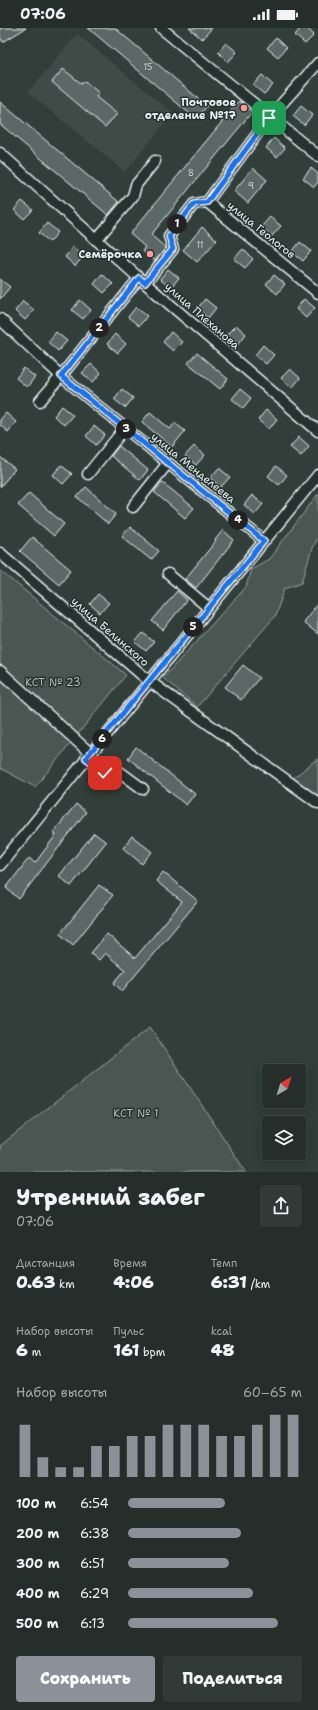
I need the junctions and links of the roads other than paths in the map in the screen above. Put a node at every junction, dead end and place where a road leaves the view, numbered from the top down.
1 (161, 28) edge
2 (318, 63) edge
3 (269, 118) junction
4 (0, 153) edge
5 (318, 156) edge
6 (156, 162) dead end
7 (207, 202) junction
8 (96, 240) junction
9 (142, 281) junction
10 (318, 292) edge
11 (1, 321) edge
12 (61, 376) junction
13 (40, 401) dead end
14 (125, 428) junction
15 (318, 431) edge
16 (168, 463) junction
17 (88, 474) dead end
18 (318, 475) edge
19 (133, 507) dead end
20 (264, 541) junction
21 (0, 553) edge
22 (168, 574) dead end
23 (209, 608) junction
24 (0, 671) edge
25 (149, 681) junction
26 (88, 756) junction
27 (142, 789) dead end
28 (318, 803) edge
29 (0, 865) edge

1 - 3 street
2 - 3 street
3 - 5 street
3 - 7 street
4 - 8 street, улица Плеханова
6 - 8 street
7 - 9 street
7 - 10 street, улица Геологов
8 - 9 street, улица Плеханова
9 - 12 street
9 - 15 street, улица Плеханова
11 - 12 street, улица Менделеева
12 - 13 street
12 - 14 street, улица Менделеева
14 - 16 street, улица Менделеева
14 - 17 street
16 - 19 street
16 - 20 street, улица Менделеева
18 - 20 street, улица Белинского
20 - 23 street, улица Белинского
21 - 25 street, улица Белинского
22 - 23 street
23 - 25 street, улица Белинского
24 - 26 street
25 - 26 street
25 - 28 street
26 - 27 street
26 - 29 street

